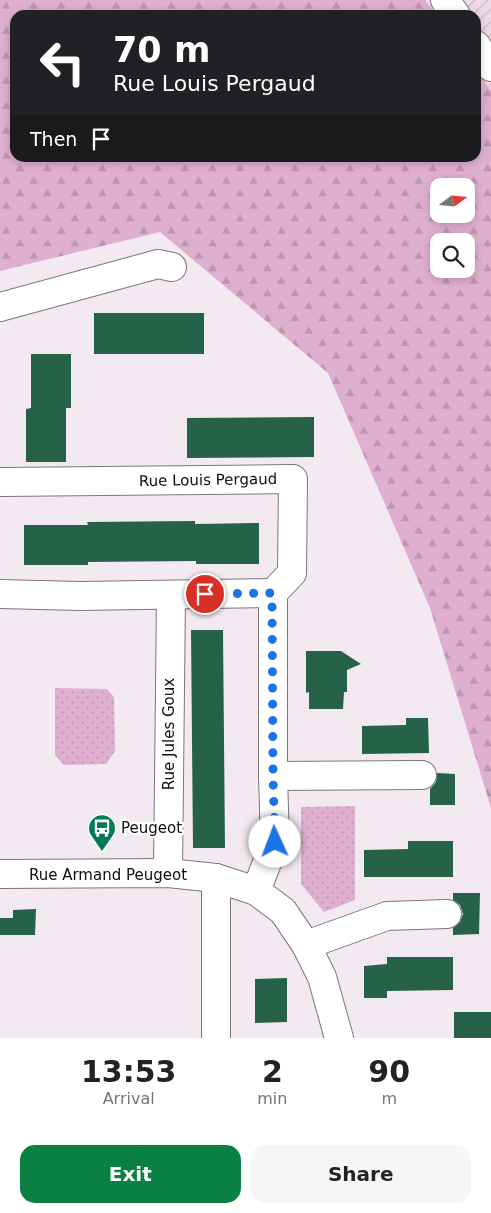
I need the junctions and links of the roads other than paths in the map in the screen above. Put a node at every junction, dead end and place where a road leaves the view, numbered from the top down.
1 (481, 52) edge
2 (491, 67) edge
3 (172, 267) dead end
4 (0, 307) edge
5 (0, 482) edge
6 (272, 593) junction
7 (0, 594) edge
8 (171, 595) junction
9 (422, 775) dead end
10 (273, 776) junction
11 (168, 873) junction
12 (0, 874) edge
13 (216, 878) junction
14 (256, 891) junction
15 (447, 914) dead end
16 (306, 945) junction
17 (216, 1038) edge
18 (339, 1038) edge

1 - 2 street
3 - 4 street
5 - 6 street, Rue Louis Pergaud
6 - 8 street
6 - 10 street
7 - 8 street
8 - 11 street, Rue Jules Goux
9 - 10 street
10 - 14 street
11 - 12 street, Rue Armand Peugeot
11 - 13 street, Rue Armand Peugeot
13 - 14 street, Rue Armand Peugeot
13 - 17 street
14 - 16 street, Rue Armand Peugeot
15 - 16 street
16 - 18 street, Rue Armand Peugeot

